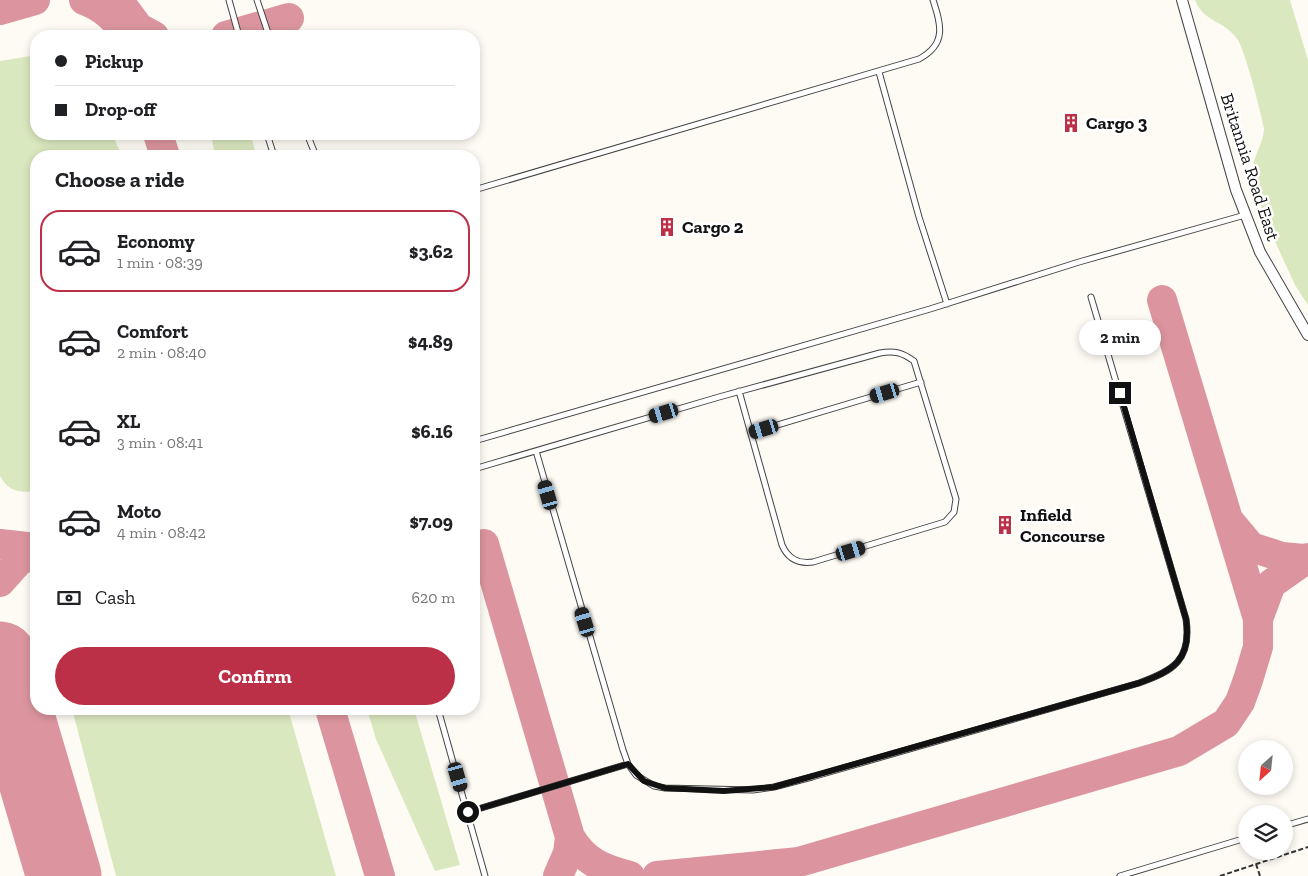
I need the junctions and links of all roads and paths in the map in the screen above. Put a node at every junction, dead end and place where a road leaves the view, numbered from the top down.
1 (229, 0) edge
2 (257, 0) edge
3 (934, 0) edge
4 (1182, 0) edge
5 (237, 30) edge
6 (267, 30) edge
7 (879, 72) junction
8 (480, 188) edge
9 (1246, 215) junction
10 (1091, 297) dead end
11 (947, 304) junction
12 (1308, 335) edge
13 (921, 382) junction
14 (739, 391) junction
15 (751, 433) junction
16 (480, 439) edge
17 (536, 451) junction
18 (480, 467) edge
19 (440, 715) edge
20 (628, 764) junction
21 (468, 812) junction
22 (1308, 819) edge
23 (1293, 823) edge
24 (1238, 840) edge
25 (1308, 847) edge
26 (1256, 864) junction
27 (485, 876) edge
28 (1120, 876) edge
29 (1220, 876) edge
30 (1260, 876) edge

1 - 5 lane
2 - 6 lane
3 - 7 lane
4 - 9 street, Britannia Road East
7 - 8 lane
7 - 11 lane
9 - 11 lane
9 - 12 street, Britannia Road East
10 - 20 lane
11 - 16 lane
13 - 14 lane
13 - 15 lane
13 - 15 lane
14 - 15 lane
14 - 17 lane
17 - 18 lane
17 - 20 lane
19 - 21 lane
20 - 21 lane
21 - 27 lane
22 - 23 lane
24 - 28 lane
25 - 26 path
26 - 29 path
26 - 30 path

